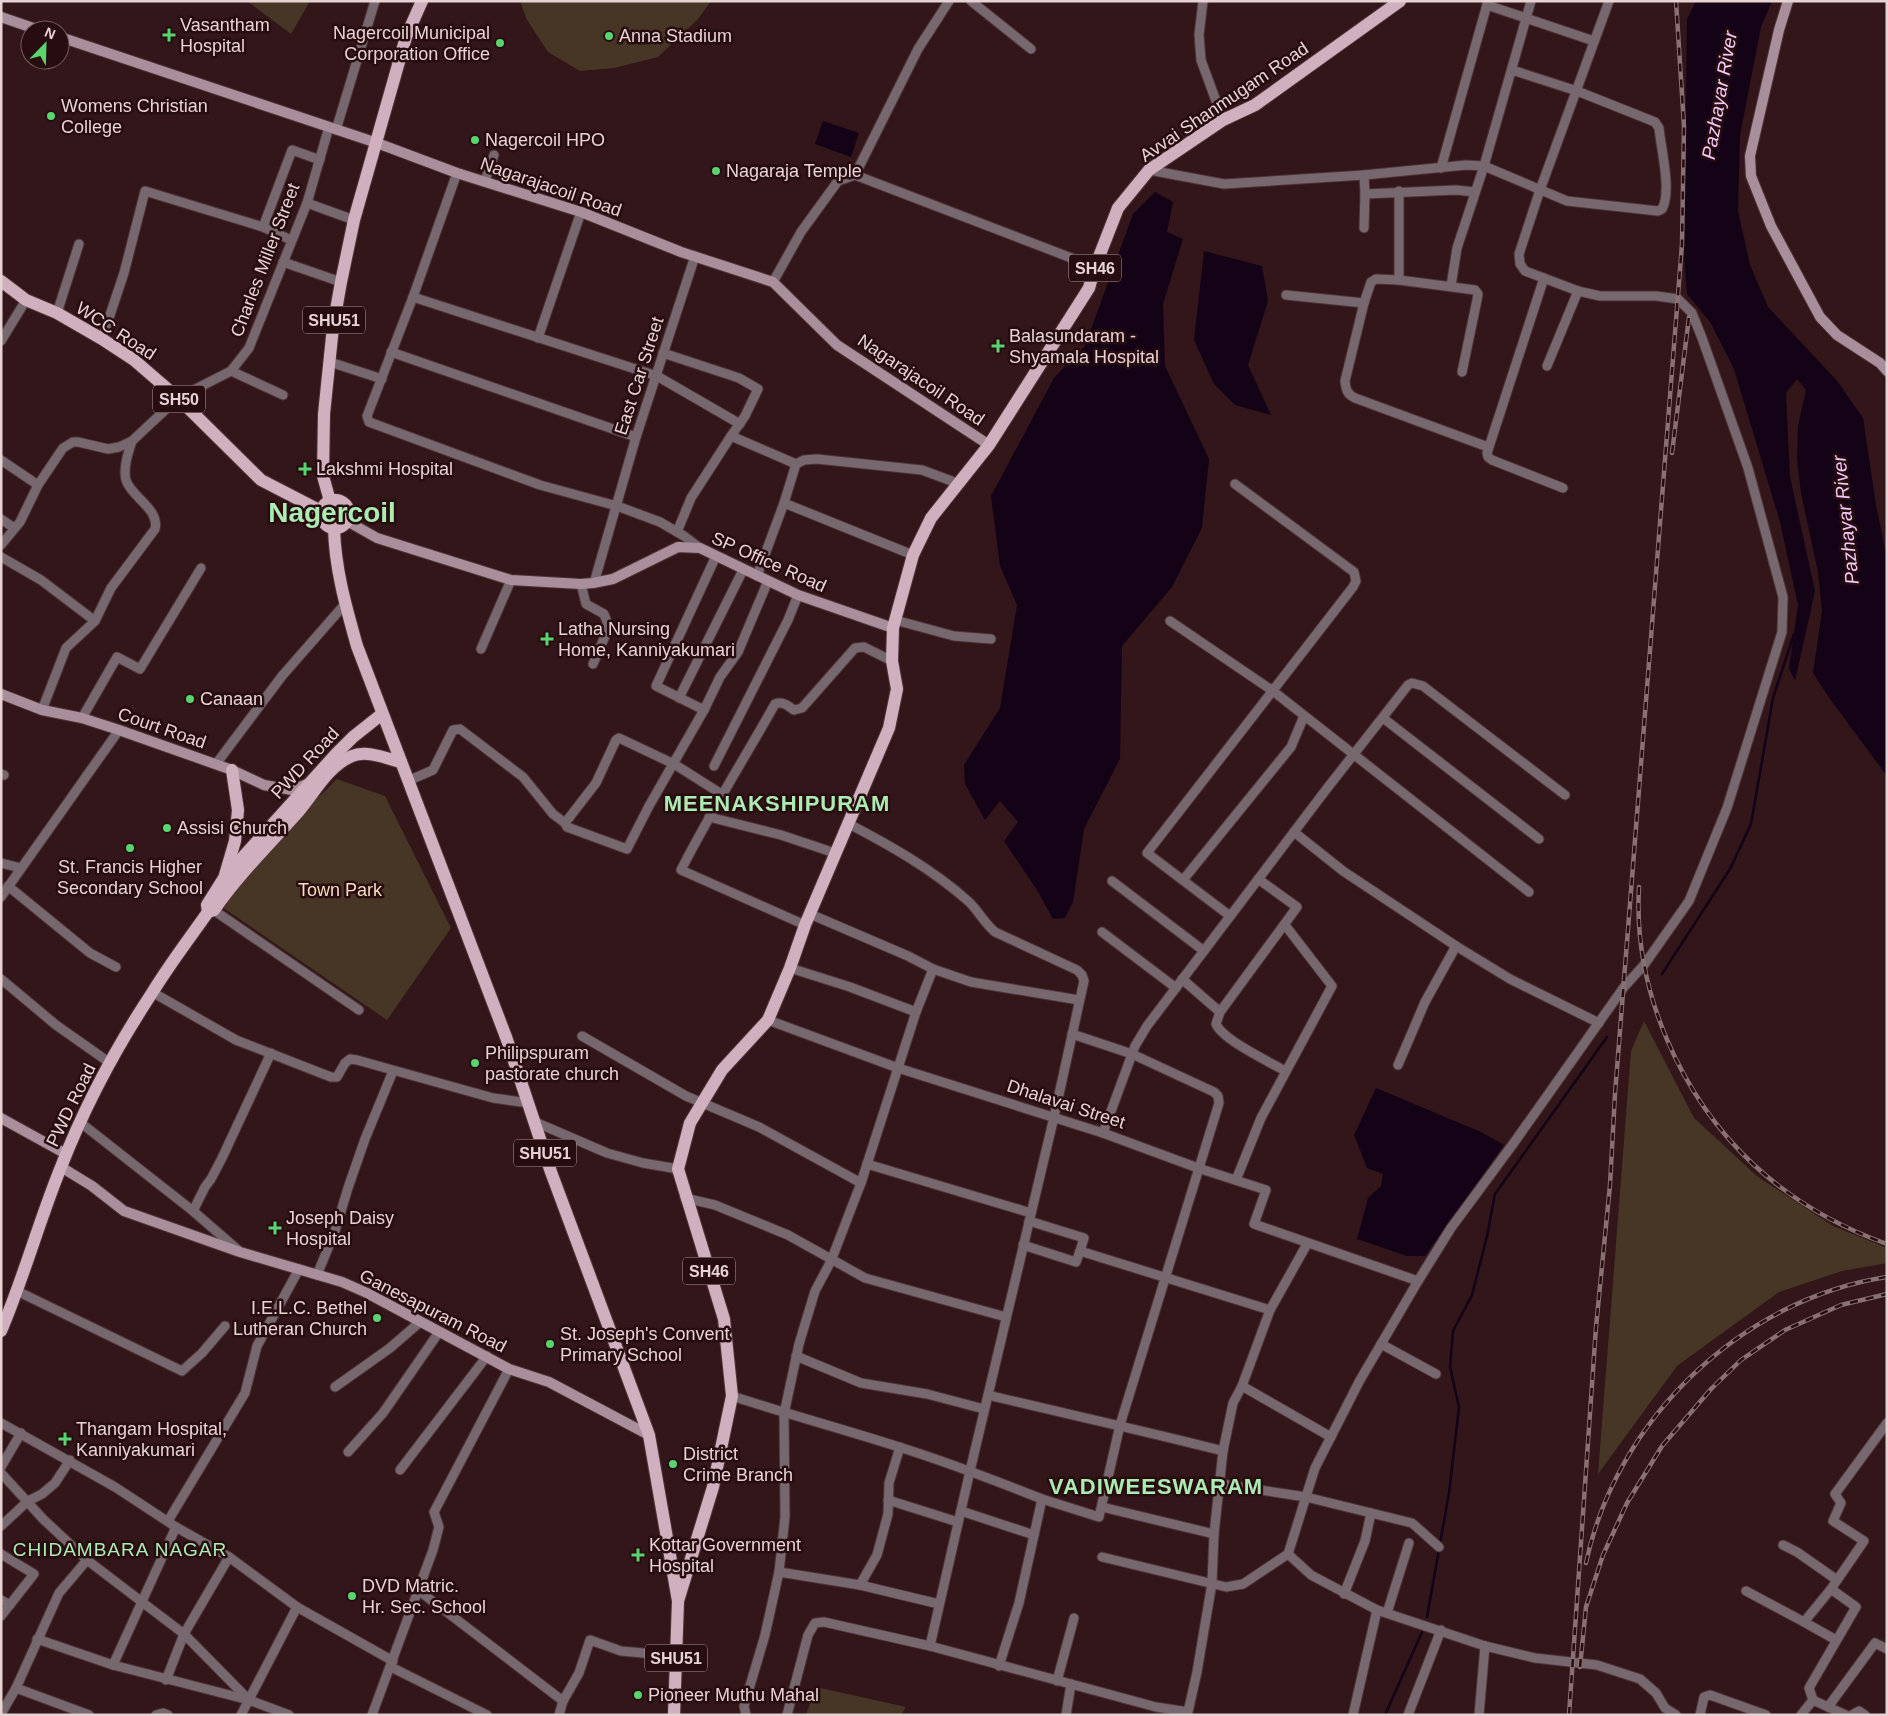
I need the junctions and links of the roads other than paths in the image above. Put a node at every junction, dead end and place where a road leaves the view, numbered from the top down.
1 (375, 1) edge
2 (422, 1) edge
3 (949, 1) edge
4 (971, 1) edge
5 (1203, 1) edge
6 (1400, 1) edge
7 (1531, 1) edge
8 (1609, 1) edge
9 (1788, 1) edge
10 (1487, 3) edge
11 (1, 17) edge
12 (1526, 18) junction
13 (20, 24) edge
14 (70, 40) edge
15 (1594, 41) junction
16 (1032, 49) dead end
17 (1512, 70) junction
18 (1577, 91) junction
19 (1222, 120) junction
20 (333, 128) junction
21 (377, 143) junction
22 (494, 155) dead end
23 (320, 160) junction
24 (1484, 166) junction
25 (1441, 168) junction
26 (1149, 170) junction
27 (457, 173) junction
28 (855, 175) junction
29 (1364, 175) junction
30 (485, 181) junction
31 (1540, 190) junction
32 (1399, 192) junction
33 (1475, 192) junction
34 (1365, 194) junction
35 (307, 203) junction
36 (581, 212) junction
37 (354, 220) junction
38 (263, 226) junction
39 (1364, 228) dead end
40 (291, 240) junction
41 (80, 244) dead end
42 (695, 256) junction
43 (283, 262) junction
44 (1095, 267) junction
45 (1544, 278) junction
46 (1399, 280) junction
47 (1, 281) edge
48 (341, 282) junction
49 (773, 282) junction
50 (1451, 286) junction
51 (1578, 291) junction
52 (1286, 296) dead end
53 (413, 297) junction
54 (26, 300) junction
55 (1364, 304) junction
56 (57, 313) junction
57 (102, 338) junction
58 (538, 338) junction
59 (1, 341) edge
60 (392, 352) junction
61 (663, 353) junction
62 (330, 362) junction
63 (1547, 366) dead end
64 (1887, 371) edge
65 (231, 372) junction
66 (1462, 372) dead end
67 (657, 376) junction
68 (382, 379) junction
69 (283, 394) dead end
70 (178, 398) junction
71 (740, 424) junction
72 (731, 436) junction
73 (636, 437) junction
74 (132, 441) junction
75 (989, 445) junction
76 (1488, 447) junction
77 (1, 460) edge
78 (796, 464) junction
79 (957, 484) junction
80 (1235, 484) dead end
81 (38, 485) junction
82 (1563, 488) dead end
83 (784, 503) junction
84 (326, 506) junction
85 (617, 506) junction
86 (1, 519) edge
87 (347, 521) junction
88 (14, 528) junction
89 (334, 528) junction
90 (677, 532) junction
91 (1, 545) edge
92 (700, 548) junction
93 (716, 556) junction
94 (913, 556) junction
95 (1, 558) edge
96 (201, 568) dead end
97 (743, 570) junction
98 (757, 576) junction
99 (511, 580) junction
100 (768, 581) junction
101 (594, 583) junction
102 (581, 584) junction
103 (798, 595) junction
104 (345, 604) junction
105 (95, 621) junction
106 (1170, 621) dead end
107 (894, 624) junction
108 (991, 640) dead end
109 (481, 649) dead end
110 (892, 661) junction
111 (593, 664) dead end
112 (1273, 691) junction
113 (1, 694) edge
114 (678, 698) junction
115 (42, 710) junction
116 (704, 710) junction
117 (382, 714) junction
118 (1304, 716) junction
119 (82, 718) junction
120 (1383, 718) junction
121 (119, 730) junction
122 (1355, 755) junction
123 (401, 762) junction
124 (216, 764) junction
125 (674, 764) junction
126 (714, 766) dead end
127 (232, 770) junction
128 (410, 780) junction
129 (310, 782) junction
130 (723, 795) junction
131 (1565, 795) dead end
132 (709, 817) junction
133 (565, 823) junction
134 (849, 824) junction
135 (1294, 832) junction
136 (1539, 839) dead end
137 (835, 853) junction
138 (1, 863) edge
139 (21, 868) junction
140 (224, 878) junction
141 (1258, 879) junction
142 (1183, 880) junction
143 (1112, 881) dead end
144 (8, 886) junction
145 (1529, 892) dead end
146 (1, 897) edge
147 (210, 909) junction
148 (1230, 916) junction
149 (807, 919) junction
150 (1285, 925) junction
151 (1102, 932) dead end
152 (1456, 946) junction
153 (1204, 951) junction
154 (116, 968) dead end
155 (790, 968) junction
156 (933, 969) junction
157 (1, 979) edge
158 (1182, 980) junction
159 (1176, 988) junction
160 (152, 992) junction
161 (1079, 1000) junction
162 (360, 1010) dead end
163 (916, 1012) junction
164 (1220, 1012) junction
165 (768, 1020) junction
166 (1599, 1024) junction
167 (1072, 1034) junction
168 (582, 1036) dead end
169 (271, 1053) junction
170 (1132, 1054) junction
171 (110, 1064) junction
172 (1398, 1066) dead end
173 (898, 1068) junction
174 (393, 1071) junction
175 (1285, 1071) junction
176 (701, 1102) junction
177 (528, 1103) junction
178 (1054, 1116) junction
179 (1, 1118) edge
180 (535, 1122) junction
181 (81, 1123) junction
182 (1103, 1132) junction
183 (66, 1154) junction
184 (867, 1164) junction
185 (61, 1167) junction
186 (1198, 1168) junction
187 (678, 1169) junction
188 (1236, 1180) junction
189 (861, 1183) junction
190 (685, 1198) junction
191 (193, 1211) junction
192 (1030, 1217) junction
193 (1307, 1244) junction
194 (1023, 1245) junction
195 (1080, 1250) junction
196 (240, 1252) junction
197 (832, 1261) junction
198 (299, 1268) junction
199 (317, 1274) junction
200 (1166, 1277) junction
201 (1418, 1281) junction
202 (17, 1291) junction
203 (6, 1307) edge
204 (1270, 1310) junction
205 (1006, 1317) junction
206 (420, 1322) junction
207 (225, 1326) dead end
208 (1, 1331) edge
209 (440, 1332) junction
210 (1381, 1344) junction
211 (487, 1356) junction
212 (796, 1356) junction
213 (509, 1369) junction
214 (1436, 1374) dead end
215 (1242, 1386) junction
216 (335, 1388) dead end
217 (988, 1395) junction
218 (732, 1396) junction
219 (984, 1409) junction
220 (784, 1414) junction
221 (1, 1422) edge
222 (1887, 1423) edge
223 (1120, 1425) junction
224 (22, 1433) junction
225 (650, 1435) junction
226 (1331, 1437) junction
227 (900, 1447) junction
228 (1224, 1451) junction
229 (348, 1452) dead end
230 (70, 1460) junction
231 (1, 1467) edge
232 (400, 1470) dead end
233 (970, 1471) junction
234 (1, 1473) edge
235 (1221, 1484) junction
236 (1306, 1497) junction
237 (1042, 1499) junction
238 (888, 1500) junction
239 (28, 1501) junction
240 (1102, 1507) junction
241 (961, 1511) junction
242 (1371, 1513) junction
243 (168, 1521) junction
244 (958, 1522) junction
245 (1, 1526) edge
246 (176, 1527) junction
247 (1214, 1534) junction
248 (1034, 1535) junction
249 (1409, 1543) dead end
250 (1783, 1545) dead end
251 (1439, 1547) dead end
252 (1, 1554) edge
253 (1288, 1554) junction
254 (229, 1557) junction
255 (1102, 1557) dead end
256 (87, 1560) junction
257 (779, 1572) junction
258 (1838, 1580) junction
259 (1212, 1583) junction
260 (860, 1585) junction
261 (1831, 1588) junction
262 (418, 1590) junction
263 (1746, 1591) dead end
264 (1344, 1594) junction
265 (1, 1600) edge
266 (678, 1601) junction
267 (142, 1602) junction
268 (939, 1604) junction
269 (10, 1606) junction
270 (297, 1606) junction
271 (1377, 1610) junction
272 (1387, 1613) junction
273 (1, 1616) edge
274 (1074, 1618) dead end
275 (1804, 1622) junction
276 (1441, 1630) junction
277 (184, 1634) junction
278 (37, 1639) junction
279 (1836, 1640) junction
280 (930, 1646) junction
281 (1484, 1646) junction
282 (1887, 1649) edge
283 (676, 1656) junction
284 (392, 1664) junction
285 (113, 1665) junction
286 (999, 1666) junction
287 (166, 1680) junction
288 (1057, 1681) junction
289 (1071, 1684) junction
290 (16, 1688) junction
291 (249, 1700) junction
292 (1813, 1700) junction
293 (564, 1701) junction
294 (1828, 1707) junction
295 (1188, 1713) edge
296 (1, 1714) edge
297 (89, 1715) edge
298 (156, 1715) edge
299 (168, 1715) edge
300 (241, 1715) edge
301 (289, 1715) edge
302 (372, 1715) edge
303 (487, 1715) edge
304 (559, 1715) edge
305 (674, 1715) edge
306 (746, 1715) edge
307 (787, 1715) edge
308 (1066, 1715) edge
309 (1353, 1715) edge
310 (1408, 1715) edge
311 (1479, 1715) edge
312 (1676, 1715) edge
313 (1700, 1715) edge
314 (1766, 1715) edge
315 (1801, 1715) edge
316 (1846, 1715) edge
317 (1852, 1715) edge
318 (1865, 1715) edge

1 - 20 street, Charles Miller Street
2 - 21 main road, SHU51
3 - 28 street
4 - 16 street
5 - 19 street
6 - 19 main road, Avvai Shanmugam Road / SH46
7 - 12 street
8 - 15 street
9 - 64 street
10 - 12 street
10 - 25 street
11 - 13 street
12 - 15 street
12 - 17 street
14 - 20 street, Nagarajacoil Road
15 - 18 street
17 - 18 street
17 - 24 street
18 - 31 street
18 - 31 street
19 - 26 main road, Avvai Shanmugam Road / SH46
20 - 21 street, Nagarajacoil Road
20 - 23 street, Charles Miller Street
21 - 27 street, Nagarajacoil Road
21 - 37 main road, SHU51
22 - 30 street
23 - 35 street, Charles Miller Street
23 - 38 street
24 - 25 street
24 - 31 street
24 - 33 street
25 - 29 street
26 - 29 street
26 - 44 main road, Avvai Shanmugam Road / SH46
27 - 30 street, Nagarajacoil Road
27 - 53 street
28 - 44 street
28 - 49 street
29 - 34 street
30 - 36 street, Nagarajacoil Road
31 - 45 street
32 - 33 street
32 - 34 street
32 - 46 street
33 - 50 street
34 - 39 street
35 - 37 street
35 - 40 street, Charles Miller Street
36 - 42 street, Nagarajacoil Road
36 - 58 street
37 - 48 main road, SHU51
38 - 40 street
38 - 57 street
40 - 43 street, Charles Miller Street
41 - 56 street
42 - 49 street, Nagarajacoil Road
42 - 61 street, East Car Street
43 - 48 street
43 - 65 street, Charles Miller Street
44 - 75 main road, Avvai Shanmugam Road / SH46
45 - 51 street
45 - 76 street
46 - 50 street
46 - 55 street
47 - 54 main road, WCC Road / SH50
48 - 62 main road, SHU51
49 - 75 street, Nagarajacoil Road
50 - 66 street
51 - 63 street
51 - 166 street
52 - 55 street
53 - 58 street
53 - 60 street
54 - 56 main road, WCC Road / SH50
54 - 59 street
55 - 76 street
56 - 57 main road, WCC Road / SH50
57 - 70 main road, WCC Road / SH50
58 - 67 street
60 - 68 street
60 - 73 street
61 - 67 street, East Car Street
61 - 71 street
62 - 68 street
62 - 84 main road, SHU51
65 - 69 street
65 - 70 street, Charles Miller Street
67 - 71 street
67 - 73 street, East Car Street
68 - 85 street
70 - 74 street, Charles Miller Street
70 - 84 main road, WCC Road / SH50
71 - 72 street
72 - 78 street
72 - 90 street
73 - 85 street, East Car Street
74 - 81 street
74 - 105 street
75 - 79 main road, Avvai Shanmugam Road / SH46
76 - 82 street
77 - 81 street
78 - 79 street
78 - 83 street
79 - 94 main road, Avvai Shanmugam Road / SH46
80 - 112 street
81 - 88 street
83 - 94 street
83 - 98 street
84 - 87 main road
84 - 89 main road
85 - 90 street
85 - 101 street, East Car Street
86 - 88 street
87 - 89 main road
87 - 99 street, SP Office Road
88 - 91 street
89 - 104 main road, SHU51
90 - 92 street
92 - 93 street, SP Office Road
92 - 101 street, SP Office Road
93 - 97 street, SP Office Road
93 - 114 street
94 - 107 main road, Avvai Shanmugam Road / SH46
95 - 105 street
96 - 119 street
97 - 98 street, SP Office Road
97 - 114 street
98 - 100 street, SP Office Road
99 - 102 street, SP Office Road
99 - 109 street
100 - 103 street, SP Office Road
100 - 116 street
101 - 102 street, SP Office Road
102 - 111 street
103 - 107 street, SP Office Road
103 - 126 street
104 - 117 main road, SHU51
104 - 124 street
105 - 115 street
106 - 112 street
107 - 108 street
107 - 110 main road, Avvai Shanmugam Road / SH46
110 - 130 street
110 - 134 main road, Avvai Shanmugam Road / SH46
112 - 118 street
112 - 142 street
113 - 115 street, Court Road
114 - 116 street
115 - 119 street, Court Road
116 - 125 street
117 - 123 main road, SHU51
117 - 129 main road, PWD Road
118 - 122 street
118 - 142 street
119 - 121 street, Court Road
120 - 122 street
120 - 131 street
120 - 136 street
121 - 124 street, Court Road
121 - 139 street
122 - 135 street
122 - 145 street
123 - 128 main road, SHU51
123 - 147 main road, PWD Road
124 - 127 street, Court Road
125 - 130 street
125 - 133 street
125 - 133 street
127 - 129 street, Court Road
127 - 140 main road
128 - 133 street
128 - 177 main road, SHU51
129 - 140 main road, PWD Road
130 - 132 street
132 - 137 street
132 - 149 street
134 - 137 main road, Avvai Shanmugam Road / SH46
134 - 161 street
135 - 141 street
135 - 152 street
137 - 149 main road, Avvai Shanmugam Road / SH46
138 - 139 street
139 - 144 street
140 - 147 main road, PWD Road
141 - 148 street
141 - 150 street
142 - 148 street
143 - 153 street
144 - 146 street
144 - 154 street
147 - 160 main road, PWD Road
147 - 162 street
148 - 153 street
149 - 155 main road, Avvai Shanmugam Road / SH46
149 - 156 street
150 - 164 street
150 - 175 street
151 - 159 street
152 - 166 street
152 - 172 street
153 - 158 street
155 - 163 street
155 - 165 main road, Avvai Shanmugam Road / SH46
156 - 161 street
156 - 163 street
157 - 171 street
158 - 159 street
158 - 164 street
159 - 170 street
160 - 169 street
160 - 171 main road, PWD Road
161 - 167 street
163 - 173 street
164 - 175 street
165 - 173 street, Dhalavai Street
165 - 176 main road, Avvai Shanmugam Road / SH46
166 - 201 street
167 - 170 street
167 - 178 street
168 - 176 street
169 - 174 street
169 - 191 street
170 - 182 street
170 - 186 street
171 - 181 main road, PWD Road
173 - 178 street, Dhalavai Street
173 - 184 street
174 - 177 street
174 - 199 street
175 - 188 street
176 - 187 main road, Avvai Shanmugam Road / SH46
176 - 189 street
177 - 180 main road, SHU51
178 - 182 street, Dhalavai Street
178 - 192 street
179 - 183 street
180 - 187 street
180 - 225 main road, SHU51
181 - 183 main road, PWD Road
181 - 191 street
182 - 186 street, Dhalavai Street
183 - 185 main road, PWD Road
184 - 189 street
184 - 192 street
185 - 196 street, Ganesapuram Road
185 - 202 main road, PWD Road
186 - 188 street, Dhalavai Street
186 - 200 street
187 - 190 main road, Avvai Shanmugam Road / SH46
188 - 193 street, Dhalavai Street
189 - 197 street
190 - 197 street
190 - 218 main road, Avvai Shanmugam Road / SH46
191 - 196 street
192 - 194 street
192 - 195 street
193 - 201 street
193 - 204 street
194 - 195 street
194 - 205 street
195 - 200 street
196 - 198 street, Ganesapuram Road
197 - 205 street
197 - 212 street
198 - 199 street, Ganesapuram Road
198 - 243 street
199 - 206 street, Ganesapuram Road
200 - 204 street
200 - 223 street
201 - 210 street
202 - 203 main road, PWD Road
202 - 207 street
203 - 208 main road, PWD Road
204 - 215 street
205 - 217 street
206 - 209 street, Ganesapuram Road
206 - 216 street
209 - 211 street, Ganesapuram Road
209 - 229 street
210 - 214 street
210 - 226 street
211 - 213 street, Ganesapuram Road
211 - 232 street
212 - 219 street
212 - 220 street
213 - 225 street, Ganesapuram Road
213 - 262 street
215 - 226 street
215 - 228 street
217 - 219 street
217 - 223 street
218 - 220 street
218 - 266 main road, Avvai Shanmugam Road / SH46
219 - 233 street
220 - 227 street
220 - 257 street
221 - 224 street
222 - 258 street
223 - 228 street
223 - 240 street
224 - 230 street
224 - 231 street
225 - 266 main road, SHU51
226 - 236 street
227 - 233 street
227 - 238 street
228 - 235 street
230 - 239 street
230 - 243 street
233 - 237 street
233 - 241 street
234 - 239 street
235 - 236 street
235 - 247 street
236 - 242 street
236 - 253 street
237 - 240 street
237 - 248 street
238 - 244 street
238 - 260 street
239 - 245 street
239 - 256 street
240 - 247 street
241 - 244 street
241 - 248 street
242 - 251 street
242 - 264 street
243 - 246 street
244 - 268 street
246 - 254 street
246 - 267 street
247 - 259 street
248 - 286 street
249 - 272 street
250 - 258 street
252 - 269 street
253 - 259 street
253 - 264 street
254 - 270 street
254 - 277 street
255 - 259 street
256 - 267 street
256 - 278 street
257 - 260 street
257 - 306 street
258 - 261 street
259 - 295 street
260 - 268 street
261 - 275 street
261 - 279 street
262 - 284 street
262 - 293 street
263 - 275 street
264 - 271 street
265 - 269 street
266 - 283 main road, SHU51
267 - 277 street
267 - 285 street
268 - 280 street
269 - 273 street
270 - 284 street
270 - 291 street
271 - 272 street
271 - 309 street
272 - 276 street
274 - 288 street
275 - 279 street
276 - 281 street
276 - 310 street
277 - 287 street
277 - 291 street
278 - 285 street
278 - 290 street
279 - 292 street
280 - 286 street
280 - 307 street
281 - 311 street
281 - 312 street
282 - 294 street
283 - 293 street
283 - 305 main road, SHU51
284 - 302 street
284 - 303 street
285 - 287 street
286 - 288 street
287 - 291 street
288 - 289 street
289 - 295 street
289 - 308 street
290 - 296 street
290 - 297 street
291 - 300 street
291 - 301 street
292 - 294 street
292 - 315 street
293 - 304 street
294 - 316 street
298 - 299 street
313 - 314 street
317 - 318 street

